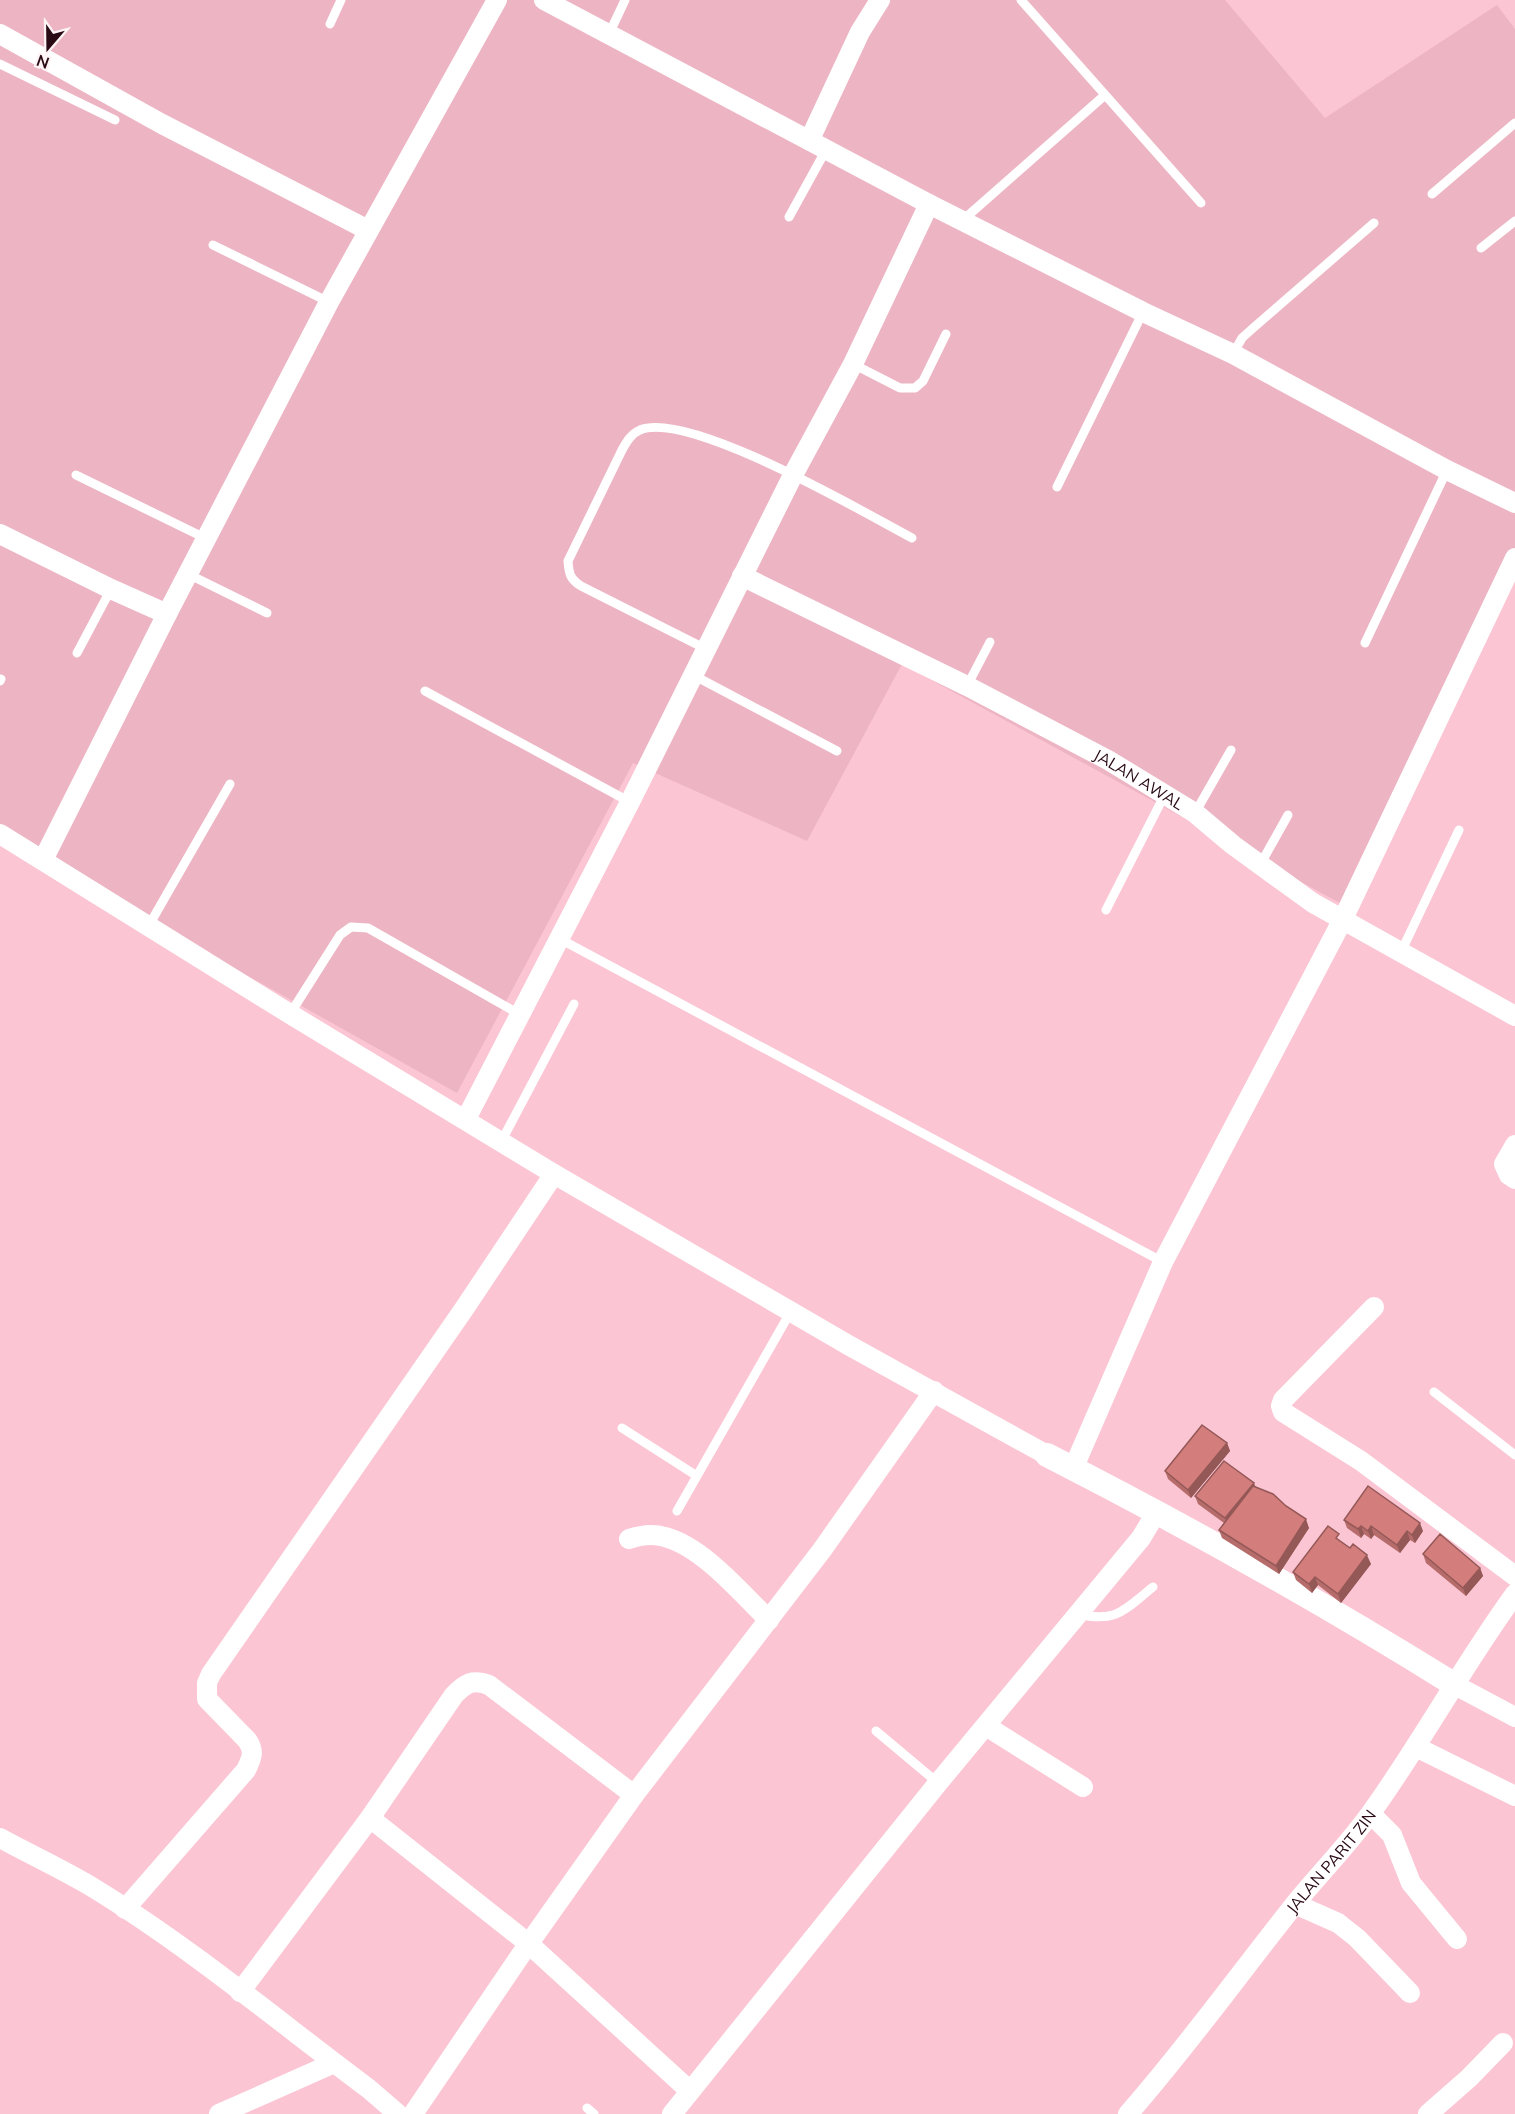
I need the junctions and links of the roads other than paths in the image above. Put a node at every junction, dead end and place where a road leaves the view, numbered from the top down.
1 (341, 0) edge
2 (497, 0) edge
3 (544, 0) edge
4 (625, 0) edge
5 (880, 0) edge
6 (1021, 0) edge
7 (330, 24) dead end
8 (0, 34) edge
9 (609, 34) junction
10 (0, 64) edge
11 (1106, 95) junction
12 (115, 120) dead end
13 (1515, 123) edge
14 (810, 139) junction
15 (827, 148) junction
16 (1432, 194) dead end
17 (1201, 203) dead end
18 (929, 204) junction
19 (789, 217) dead end
20 (963, 220) junction
21 (1515, 221) edge
22 (1374, 223) dead end
23 (368, 230) junction
24 (213, 244) dead end
25 (1481, 248) dead end
26 (329, 302) junction
27 (1143, 312) junction
28 (946, 334) dead end
29 (1233, 354) junction
30 (853, 364) junction
31 (1447, 470) junction
32 (76, 475) dead end
33 (793, 475) junction
34 (1057, 487) dead end
35 (1515, 503) edge
36 (0, 534) edge
37 (912, 538) dead end
38 (207, 539) junction
39 (1515, 558) edge
40 (188, 574) junction
41 (742, 576) junction
42 (111, 590) junction
43 (267, 613) dead end
44 (167, 614) junction
45 (990, 642) dead end
46 (1365, 643) dead end
47 (705, 649) junction
48 (77, 653) dead end
49 (693, 675) junction
50 (967, 686) junction
51 (425, 691) dead end
52 (1231, 750) dead end
53 (837, 751) dead end
54 (230, 784) dead end
55 (1165, 794) junction
56 (630, 802) junction
57 (1195, 813) junction
58 (1288, 815) dead end
59 (1459, 830) dead end
60 (2, 839) edge
61 (43, 860) junction
62 (1260, 865) junction
63 (1106, 910) dead end
64 (1342, 921) junction
65 (148, 927) junction
66 (560, 939) junction
67 (1401, 952) junction
68 (574, 1004) dead end
69 (290, 1014) junction
70 (519, 1014) junction
71 (1515, 1016) edge
72 (466, 1119) junction
73 (501, 1142) junction
74 (1515, 1145) edge
75 (554, 1174) junction
76 (1515, 1179) edge
77 (1159, 1260) junction
78 (1374, 1307) dead end
79 (791, 1311) junction
80 (934, 1391) junction
81 (1434, 1392) dead end
82 (622, 1428) dead end
83 (1515, 1455) edge
84 (1058, 1461) junction
85 (697, 1476) junction
86 (677, 1511) dead end
87 (1147, 1527) junction
88 (629, 1539) dead end
89 (1515, 1576) edge
90 (1153, 1587) dead end
91 (1515, 1594) edge
92 (1078, 1614) junction
93 (769, 1620) junction
94 (1455, 1685) junction
95 (1515, 1717) edge
96 (986, 1726) junction
97 (876, 1731) dead end
98 (1416, 1747) junction
99 (938, 1783) junction
100 (1083, 1787) dead end
101 (634, 1795) junction
102 (1515, 1796) edge
103 (1371, 1814) junction
104 (370, 1818) junction
105 (1, 1839) edge
106 (1295, 1904) junction
107 (125, 1909) junction
108 (1457, 1940) dead end
109 (529, 1944) junction
110 (240, 1992) junction
111 (1410, 1993) dead end
112 (1503, 2043) dead end
113 (334, 2063) junction
114 (690, 2091) junction
115 (1132, 2113) edge
116 (219, 2114) edge
117 (398, 2114) edge
118 (413, 2114) edge
119 (672, 2114) edge
120 (1428, 2114) edge

1 - 7 lane
2 - 23 street
3 - 9 street
4 - 9 lane
5 - 14 street
6 - 11 lane
8 - 23 street
9 - 14 street
10 - 12 lane
11 - 17 lane
11 - 20 lane
13 - 16 lane
14 - 15 street
15 - 18 street
15 - 19 lane
18 - 20 street
18 - 30 street
20 - 27 street
21 - 25 lane
22 - 29 lane
23 - 26 street
24 - 26 lane
26 - 38 street
27 - 29 street
27 - 34 lane
28 - 30 lane
29 - 31 street
30 - 33 street
31 - 35 street
31 - 46 lane
32 - 38 lane
33 - 37 lane
33 - 41 street
33 - 47 lane
36 - 42 street
38 - 40 street
39 - 64 street
40 - 43 lane
40 - 44 street
41 - 47 street
41 - 50 street, JALAN AWAL
42 - 44 street
42 - 48 lane
44 - 61 street
45 - 50 lane
47 - 49 street
49 - 53 lane
49 - 56 street
50 - 55 street, JALAN AWAL
51 - 56 lane
52 - 57 lane
54 - 65 lane
55 - 57 street, JALAN AWAL
55 - 63 lane
56 - 66 street
57 - 62 street, JALAN AWAL
58 - 62 lane
59 - 67 lane
60 - 61 street
61 - 65 street
62 - 64 street, JALAN AWAL
64 - 67 street, JALAN AWAL
64 - 77 street
65 - 69 street
66 - 70 street
66 - 77 lane
67 - 71 street, JALAN AWAL
68 - 73 lane
69 - 70 lane
69 - 72 street
70 - 72 street
72 - 73 street
73 - 75 street
74 - 76 street
75 - 79 street
75 - 107 street
77 - 84 street
78 - 89 street
79 - 80 street
79 - 85 lane
80 - 84 street
80 - 93 street
81 - 83 lane
82 - 85 lane
84 - 87 street
85 - 86 lane
87 - 92 street
87 - 94 street
88 - 93 street
90 - 92 lane
91 - 94 street, JALAN PARIT ZIN
92 - 96 street
93 - 101 street
94 - 95 street
94 - 98 street, JALAN PARIT ZIN
96 - 99 street
96 - 100 street
97 - 99 lane
98 - 102 street
98 - 103 street, JALAN PARIT ZIN
99 - 114 street
101 - 104 street
101 - 109 street
103 - 106 street, JALAN PARIT ZIN
103 - 108 street
104 - 109 street
104 - 110 street
105 - 107 street
106 - 111 street
106 - 115 street, JALAN PARIT ZIN
107 - 110 street
109 - 114 street
109 - 118 street
110 - 113 street
112 - 120 street
113 - 116 street
113 - 117 street
114 - 119 street

